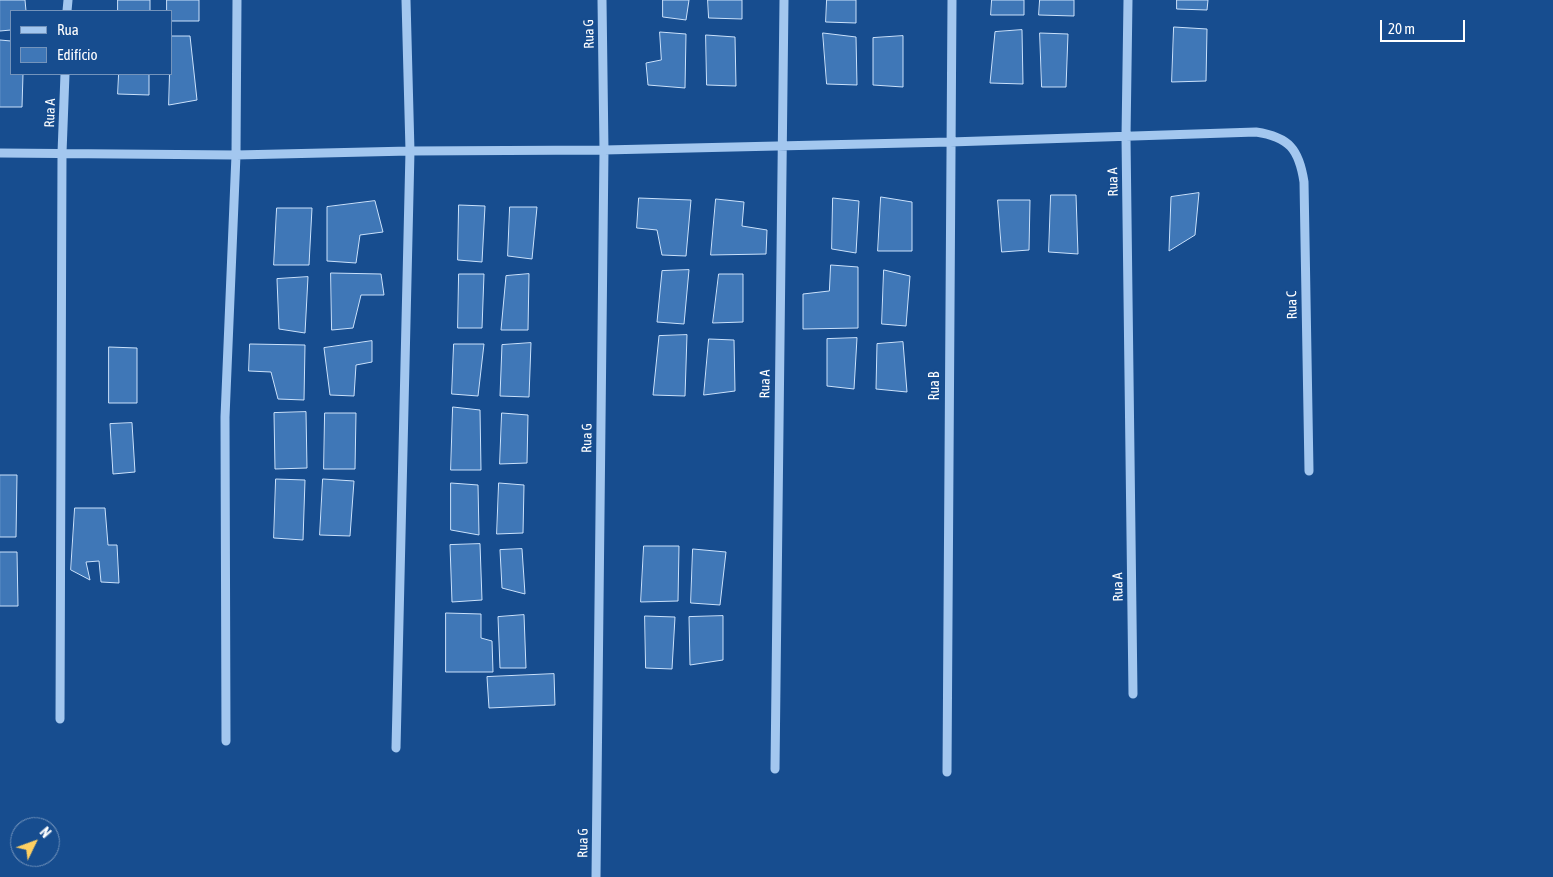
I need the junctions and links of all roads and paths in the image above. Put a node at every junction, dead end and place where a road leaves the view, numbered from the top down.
1 (237, 0) edge
2 (406, 0) edge
3 (602, 0) edge
4 (784, 0) edge
5 (952, 0) edge
6 (1128, 0) edge
7 (65, 75) edge
8 (1126, 137) junction
9 (950, 142) junction
10 (781, 146) junction
11 (410, 150) junction
12 (604, 150) junction
13 (0, 153) edge
14 (62, 153) junction
15 (236, 155) junction
16 (1309, 471) dead end
17 (1133, 694) dead end
18 (60, 719) dead end
19 (226, 742) dead end
20 (396, 748) dead end
21 (775, 769) dead end
22 (947, 772) dead end
23 (596, 877) edge

1 - 15 street
2 - 11 street
3 - 12 street, Rua G
4 - 10 street, Rua A
5 - 9 street, Rua B
6 - 8 street, Rua A
7 - 14 street, Rua A
8 - 9 street
8 - 16 street, Rua C
8 - 17 street, Rua A
9 - 10 street
9 - 22 street, Rua B
10 - 12 street
10 - 21 street, Rua A
11 - 12 street
11 - 15 street
11 - 20 street
12 - 23 street, Rua G
13 - 14 street
14 - 15 street
14 - 18 street, Rua A
15 - 19 street

